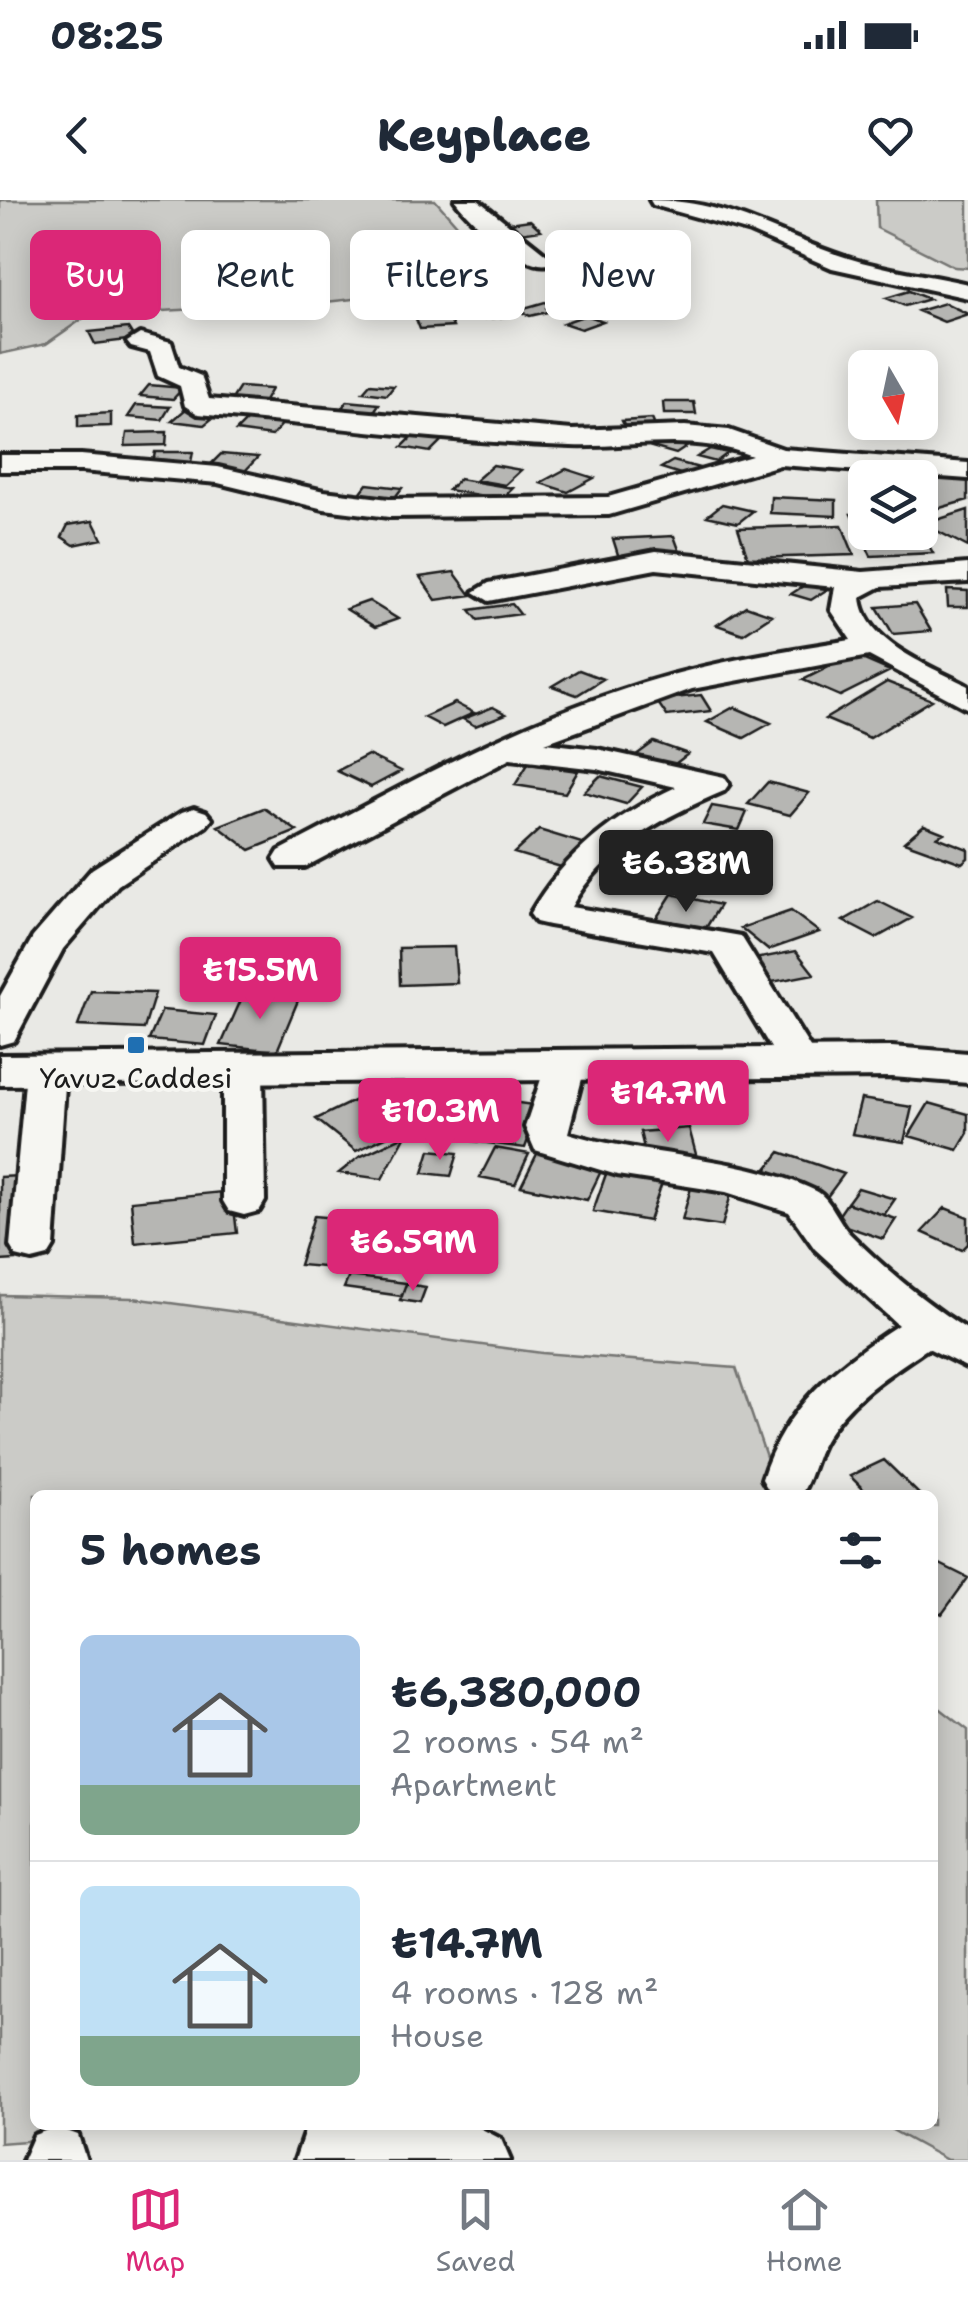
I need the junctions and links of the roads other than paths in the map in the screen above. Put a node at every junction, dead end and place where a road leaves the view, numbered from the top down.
1 (466, 200) edge
2 (661, 200) edge
3 (540, 258) dead end
4 (968, 290) edge
5 (140, 342) dead end
6 (779, 457) junction
7 (0, 463) edge
8 (968, 471) edge
9 (968, 573) edge
10 (863, 581) junction
11 (490, 592) dead end
12 (876, 645) junction
13 (968, 699) edge
14 (510, 749) junction
15 (194, 819) dead end
16 (292, 859) dead end
17 (0, 1033) edge
18 (800, 1064) junction
19 (565, 1067) junction
20 (968, 1068) edge
21 (23, 1070) edge
22 (244, 1070) junction
23 (244, 1201) dead end
24 (32, 1246) dead end
25 (928, 1326) junction
26 (968, 1352) edge
27 (786, 1479) dead end
28 (364, 2130) edge
29 (409, 2130) edge
30 (326, 2160) edge
31 (478, 2160) edge

1 - 3 street
2 - 4 street
5 - 6 street
6 - 7 street
6 - 8 street
9 - 10 street
10 - 11 street
10 - 12 street
12 - 13 street
12 - 14 street
14 - 16 street
14 - 18 street
15 - 17 street
18 - 19 main road
18 - 20 main road
19 - 22 main road
19 - 25 street
21 - 22 main road
21 - 24 street
22 - 23 street
25 - 26 street
25 - 27 street
28 - 30 street
29 - 31 street

